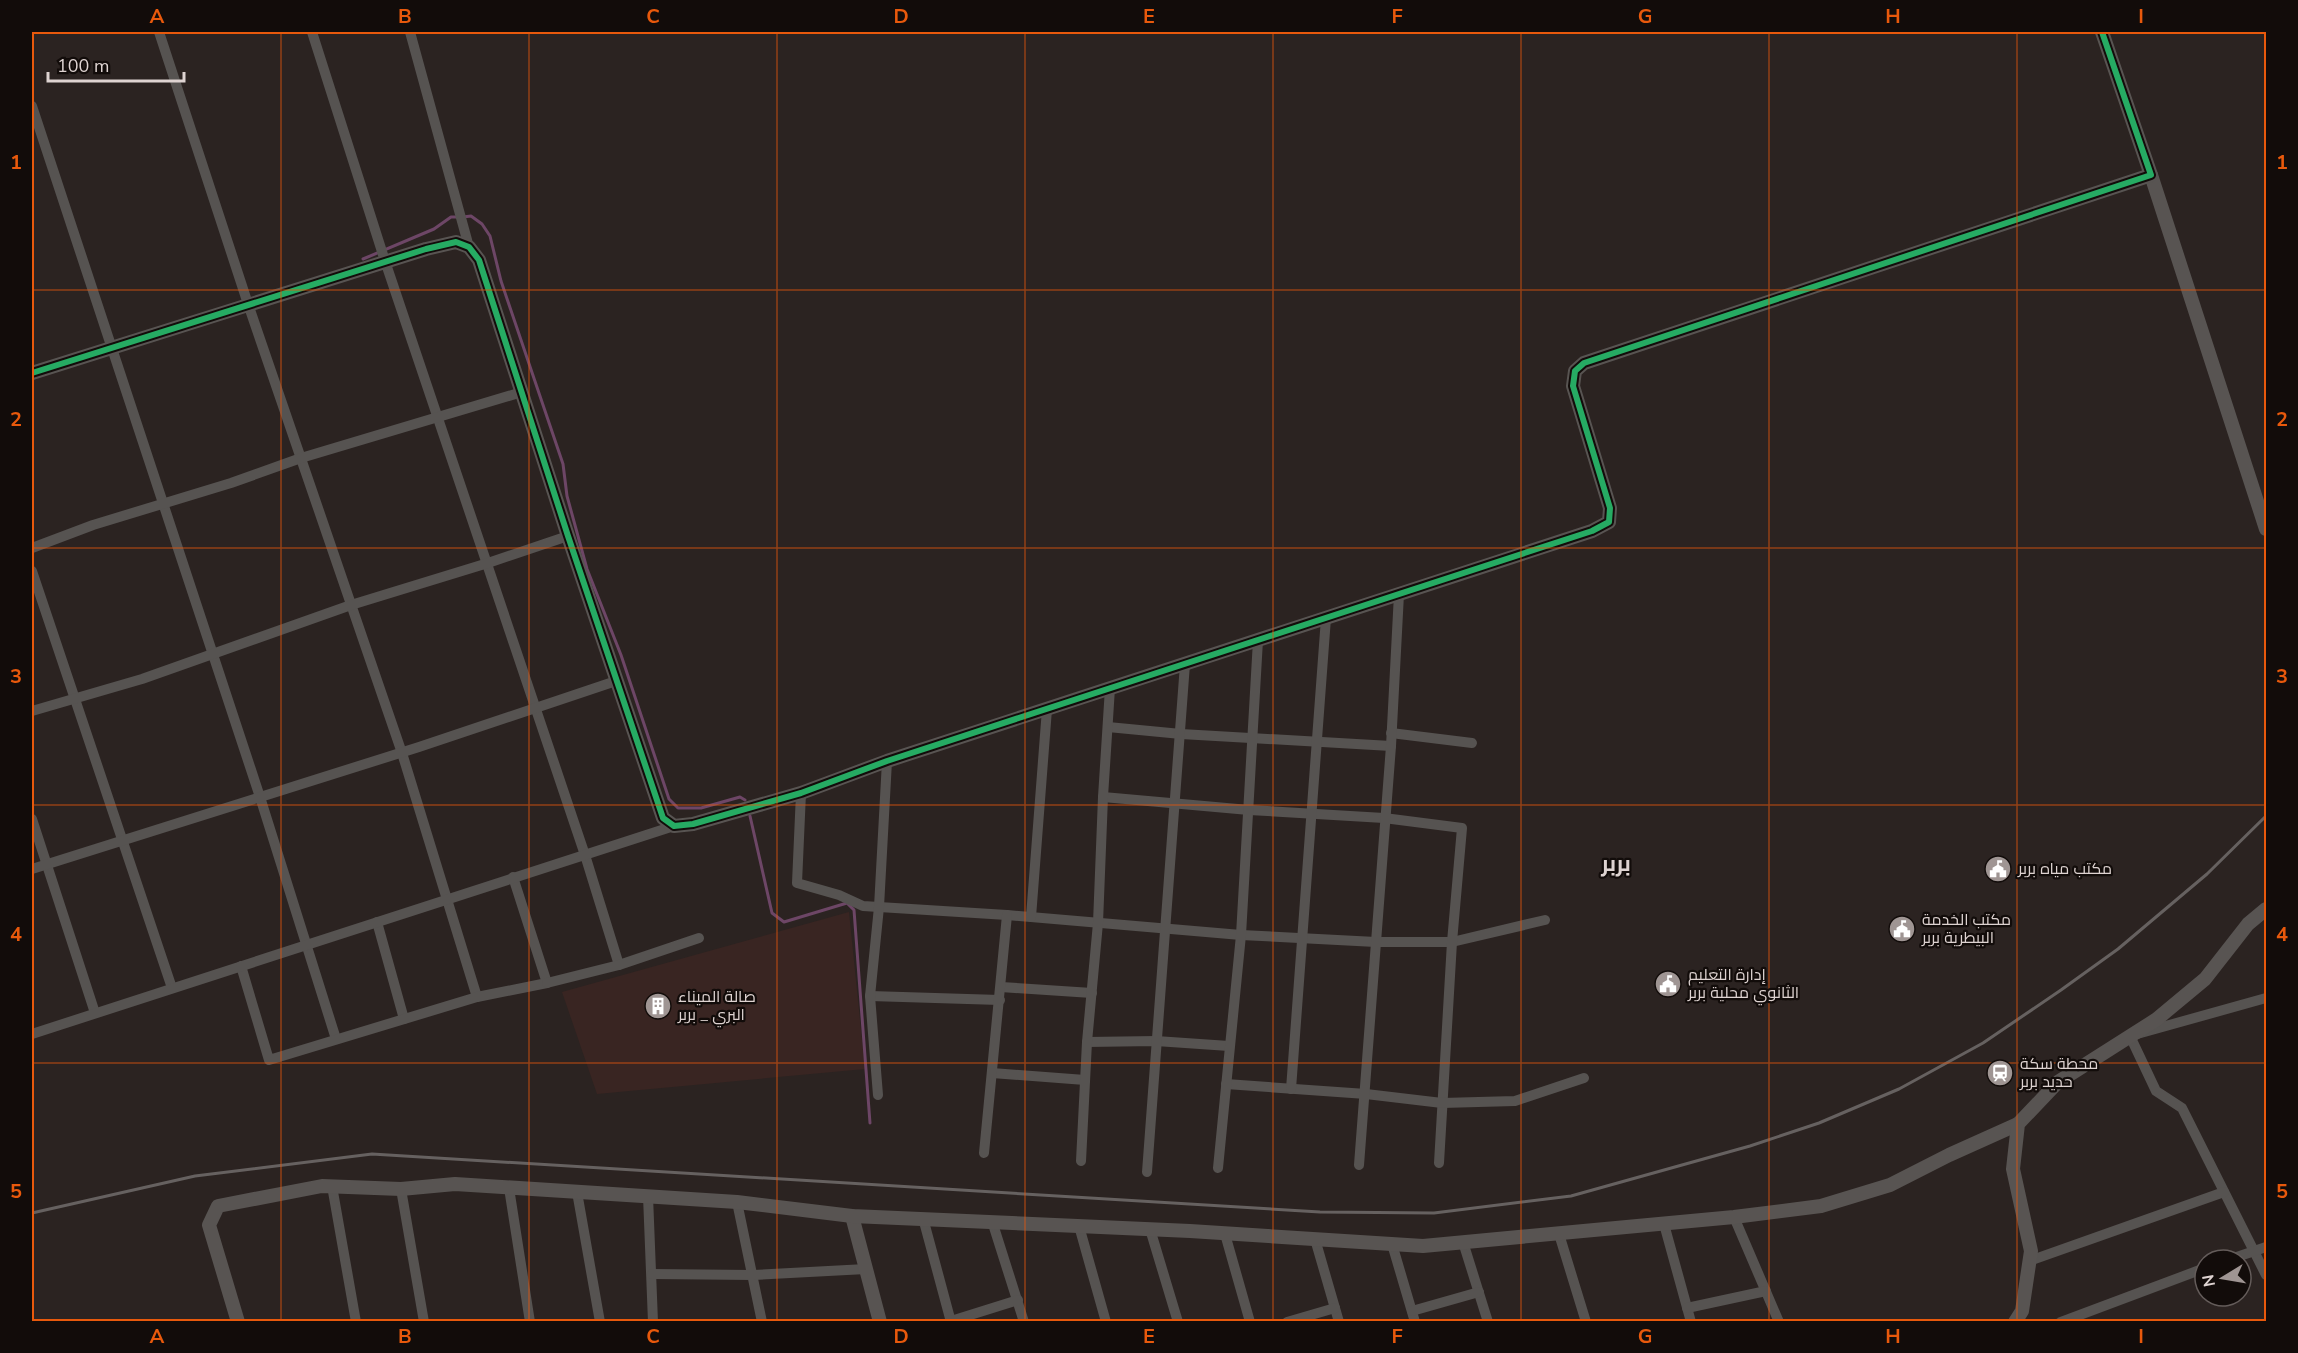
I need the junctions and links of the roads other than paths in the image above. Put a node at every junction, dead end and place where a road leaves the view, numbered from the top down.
1 (159, 32) edge
2 (312, 32) edge
3 (410, 32) edge
4 (2102, 32) edge
5 (32, 106) edge
6 (2151, 175) junction
7 (469, 247) junction
8 (385, 261) junction
9 (248, 304) junction
10 (110, 348) junction
11 (32, 374) edge
12 (522, 392) junction
13 (439, 418) junction
14 (301, 458) junction
15 (163, 503) junction
16 (2266, 529) edge
17 (568, 536) junction
18 (32, 548) edge
19 (488, 563) junction
20 (32, 571) edge
21 (1399, 594) junction
22 (351, 605) junction
23 (1326, 618) junction
24 (1258, 640) junction
25 (213, 655) junction
26 (1185, 664) junction
27 (616, 681) junction
28 (1110, 688) junction
29 (74, 697) junction
30 (536, 707) junction
31 (1047, 709) junction
32 (32, 711) edge
33 (1108, 727) junction
34 (1391, 732) junction
35 (1181, 734) junction
36 (1252, 737) junction
37 (1315, 741) junction
38 (1472, 743) dead end
39 (1390, 746) junction
40 (402, 753) junction
41 (887, 761) junction
42 (801, 793) junction
43 (260, 797) junction
44 (1103, 797) junction
45 (1175, 803) junction
46 (1249, 810) junction
47 (1311, 814) junction
48 (1384, 818) junction
49 (32, 819) edge
50 (675, 826) junction
51 (122, 840) junction
52 (585, 855) junction
53 (47, 864) junction
54 (32, 869) edge
55 (513, 878) junction
56 (447, 899) junction
57 (879, 907) junction
58 (2266, 909) edge
59 (1007, 915) junction
60 (1031, 917) junction
61 (1545, 920) dead end
62 (376, 922) junction
63 (1098, 923) junction
64 (1164, 929) junction
65 (1241, 936) junction
66 (699, 938) dead end
67 (1302, 938) junction
68 (1376, 942) junction
69 (1452, 942) junction
70 (307, 944) junction
71 (619, 965) junction
72 (241, 966) junction
73 (547, 982) junction
74 (1001, 987) junction
75 (172, 988) junction
76 (1092, 993) junction
77 (870, 996) junction
78 (477, 997) junction
79 (2266, 998) edge
80 (1000, 1000) junction
81 (95, 1013) junction
82 (404, 1019) junction
83 (32, 1034) edge
84 (2130, 1036) junction
85 (336, 1040) junction
86 (1156, 1041) junction
87 (1087, 1042) junction
88 (1229, 1046) junction
89 (992, 1073) junction
90 (1584, 1078) dead end
91 (1085, 1080) junction
92 (1226, 1084) junction
93 (1291, 1089) junction
94 (1366, 1094) junction
95 (878, 1095) dead end
96 (1442, 1103) junction
97 (2018, 1124) junction
98 (984, 1153) dead end
99 (1080, 1161) dead end
100 (1438, 1163) dead end
101 (1359, 1165) dead end
102 (1218, 1168) dead end
103 (1147, 1172) dead end
104 (332, 1186) junction
105 (509, 1188) junction
106 (401, 1189) junction
107 (577, 1192) junction
108 (2224, 1192) junction
109 (648, 1196) junction
110 (737, 1202) junction
111 (852, 1216) junction
112 (1734, 1216) junction
113 (923, 1218) junction
114 (992, 1221) junction
115 (1664, 1224) junction
116 (1079, 1226) junction
117 (1150, 1229) junction
118 (1226, 1234) junction
119 (1559, 1234) junction
120 (1315, 1239) junction
121 (1463, 1242) junction
122 (1392, 1244) junction
123 (2266, 1247) edge
124 (2254, 1251) junction
125 (2029, 1261) junction
126 (866, 1269) junction
127 (2193, 1272) edge
128 (651, 1274) junction
129 (753, 1275) junction
130 (2266, 1275) edge
131 (1766, 1291) junction
132 (1479, 1292) junction
133 (1018, 1300) junction
134 (1335, 1308) junction
135 (1687, 1308) junction
136 (1414, 1316) edge
137 (876, 1321) edge
138 (951, 1321) edge
139 (238, 1322) edge
140 (356, 1322) edge
141 (424, 1322) edge
142 (530, 1322) edge
143 (600, 1322) edge
144 (653, 1322) edge
145 (762, 1322) edge
146 (1024, 1322) edge
147 (1106, 1322) edge
148 (1178, 1322) edge
149 (1250, 1322) edge
150 (1287, 1322) edge
151 (1339, 1322) edge
152 (1488, 1322) edge
153 (1586, 1322) edge
154 (1691, 1322) edge
155 (1779, 1322) edge
156 (2015, 1322) edge
157 (2061, 1322) edge

1 - 9 street
2 - 8 street
3 - 7 street
4 - 6 street
5 - 10 street
6 - 16 street
6 - 21 street
7 - 8 street
7 - 12 street
8 - 9 street
8 - 13 street
9 - 10 street
9 - 14 street
10 - 11 street
10 - 15 street
12 - 13 street
12 - 17 street
13 - 14 street
13 - 19 street
14 - 15 street
14 - 22 street
15 - 18 street
15 - 25 street
17 - 19 street
17 - 27 street
19 - 22 street
19 - 30 street
20 - 29 street
21 - 23 street
21 - 34 street
22 - 25 street
22 - 40 street
23 - 24 street
23 - 37 street
24 - 26 street
24 - 36 street
25 - 29 street
25 - 43 street
26 - 28 street
26 - 35 street
27 - 30 street
27 - 50 street
28 - 31 street
28 - 33 street
29 - 32 street
29 - 51 street
30 - 40 street
30 - 52 street
31 - 41 street
31 - 60 street
33 - 35 street
33 - 44 street
34 - 38 street
34 - 39 street
35 - 36 street
35 - 45 street
36 - 37 street
36 - 46 street
37 - 39 street
37 - 47 street
39 - 48 street
40 - 43 street
40 - 56 street
41 - 42 street
41 - 57 street
42 - 50 street
42 - 57 street
43 - 51 street
43 - 70 street
44 - 45 street
44 - 63 street
45 - 46 street
45 - 64 street
46 - 47 street
46 - 65 street
47 - 48 street
47 - 67 street
48 - 68 street
48 - 69 street
49 - 53 street
50 - 52 street
51 - 53 street
51 - 75 street
52 - 55 street
52 - 71 street
53 - 54 street
53 - 81 street
55 - 56 street
55 - 73 street
56 - 62 street
56 - 78 street
57 - 59 street
57 - 77 street
58 - 84 street
59 - 60 street
59 - 74 street
60 - 63 street
61 - 69 street
62 - 70 street
62 - 82 street
63 - 64 street
63 - 76 street
64 - 65 street
64 - 86 street
65 - 67 street
65 - 88 street
66 - 71 street
67 - 68 street
67 - 93 street
68 - 69 street
68 - 94 street
69 - 96 street
70 - 72 street
70 - 85 street
71 - 73 street
72 - 75 street
72 - 85 street
73 - 78 street
74 - 76 street
74 - 80 street
75 - 81 street
76 - 87 street
77 - 80 street
77 - 95 street
78 - 82 street
79 - 84 street
80 - 89 street
81 - 83 street
82 - 85 street
84 - 97 street
84 - 108 street
86 - 87 street
86 - 88 street
86 - 103 street
87 - 91 street
88 - 92 street
89 - 91 street
89 - 98 street
90 - 96 street
91 - 99 street
92 - 93 street
92 - 102 street
93 - 94 street
94 - 96 street
94 - 101 street
96 - 100 street
97 - 112 street
97 - 125 street
104 - 106 street
104 - 139 street
104 - 140 street
105 - 106 street
105 - 107 street
105 - 142 street
106 - 141 street
107 - 109 street
107 - 143 street
108 - 124 street
108 - 125 street
109 - 110 street
109 - 128 street
110 - 111 street
110 - 129 street
111 - 113 street
111 - 126 street
112 - 115 street
112 - 131 street
113 - 114 street
113 - 138 street
114 - 116 street
114 - 133 street
115 - 119 street
115 - 135 street
116 - 117 street
116 - 147 street
117 - 118 street
117 - 148 street
118 - 120 street
118 - 149 street
119 - 121 street
119 - 153 street
120 - 122 street
120 - 134 street
121 - 122 street
121 - 132 street
122 - 136 street
123 - 124 street
124 - 130 street
125 - 156 street
126 - 129 street
126 - 137 street
127 - 157 street
128 - 129 street
128 - 144 street
129 - 145 street
131 - 135 street
131 - 155 street
132 - 136 street
132 - 152 street
133 - 138 street
133 - 146 street
134 - 150 street
134 - 151 street
135 - 154 street

